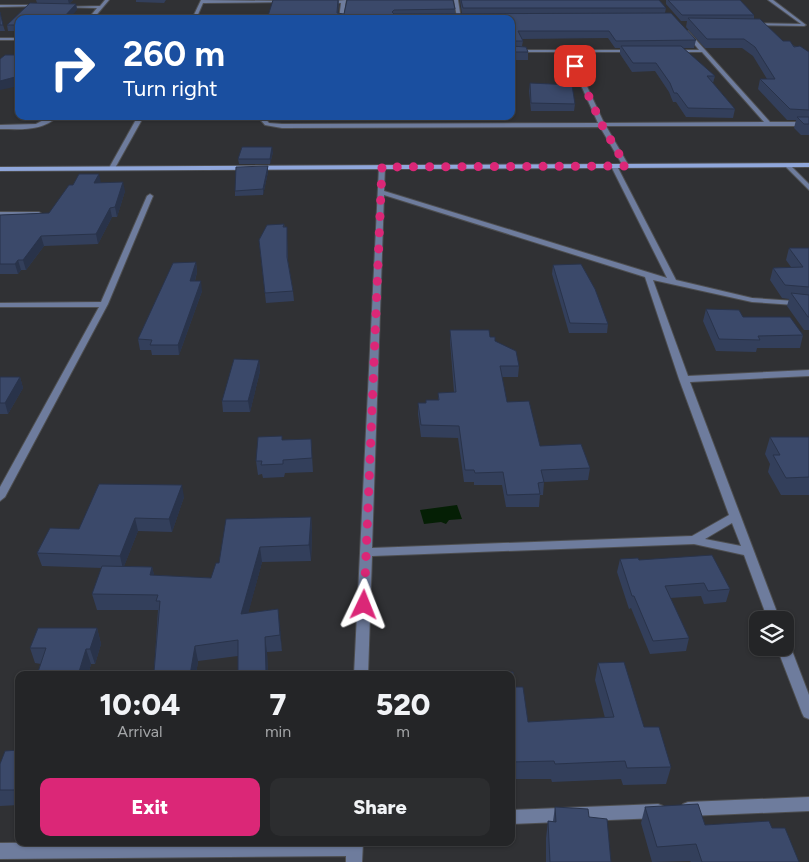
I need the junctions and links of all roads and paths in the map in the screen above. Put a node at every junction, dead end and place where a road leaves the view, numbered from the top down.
1 (107, 0) edge
2 (456, 0) edge
3 (770, 0) edge
4 (203, 1) edge
5 (344, 1) edge
6 (297, 2) edge
7 (316, 2) edge
8 (0, 6) edge
9 (46, 6) edge
10 (55, 6) edge
11 (100, 6) junction
12 (93, 15) edge
13 (196, 15) edge
14 (342, 15) edge
15 (458, 15) edge
16 (680, 24) edge
17 (747, 24) edge
18 (807, 26) edge
19 (0, 39) edge
20 (15, 39) edge
21 (515, 51) edge
22 (568, 51) junction
23 (635, 51) edge
24 (664, 51) edge
25 (702, 51) junction
26 (52, 120) edge
27 (139, 120) edge
28 (264, 120) edge
29 (442, 120) edge
30 (768, 124) junction
31 (809, 124) edge
32 (443, 125) junction
33 (602, 125) junction
34 (0, 127) edge
35 (787, 165) junction
36 (809, 165) edge
37 (614, 166) junction
38 (626, 166) junction
39 (382, 167) junction
40 (112, 168) junction
41 (0, 169) edge
42 (809, 188) edge
43 (380, 192) junction
44 (150, 196) dead end
45 (0, 214) edge
46 (40, 214) edge
47 (648, 276) junction
48 (672, 282) junction
49 (104, 304) junction
50 (809, 304) edge
51 (0, 305) edge
52 (809, 372) edge
53 (684, 380) junction
54 (0, 497) edge
55 (735, 516) junction
56 (694, 540) junction
57 (366, 552) junction
58 (748, 552) junction
59 (771, 611) edge
60 (787, 656) edge
61 (361, 671) edge
62 (809, 713) edge
63 (809, 804) edge
64 (515, 817) edge
65 (0, 851) edge
66 (354, 851) edge

1 - 11 street
2 - 15 street
3 - 18 street
4 - 6 street
4 - 13 street
5 - 7 street
5 - 14 street
8 - 9 street
10 - 11 street
11 - 12 street
16 - 25 street
17 - 18 street
19 - 20 street
21 - 22 street
22 - 23 street
22 - 33 street
24 - 25 street
25 - 30 street
26 - 34 street
27 - 40 street
28 - 32 street
29 - 32 street
30 - 31 street
30 - 33 street
32 - 33 street
33 - 38 street
35 - 36 street
35 - 38 street
35 - 42 street
37 - 38 street
37 - 39 street
37 - 48 street
39 - 40 street
39 - 43 street
40 - 41 street
43 - 47 street
43 - 57 street
44 - 49 street
45 - 46 street
47 - 48 street
47 - 53 street
48 - 50 street
49 - 51 street
49 - 54 street
52 - 53 street
53 - 55 street
55 - 56 street
55 - 58 street
56 - 57 street
56 - 58 street
57 - 61 street
58 - 59 street
60 - 62 street
63 - 64 street
65 - 66 street

